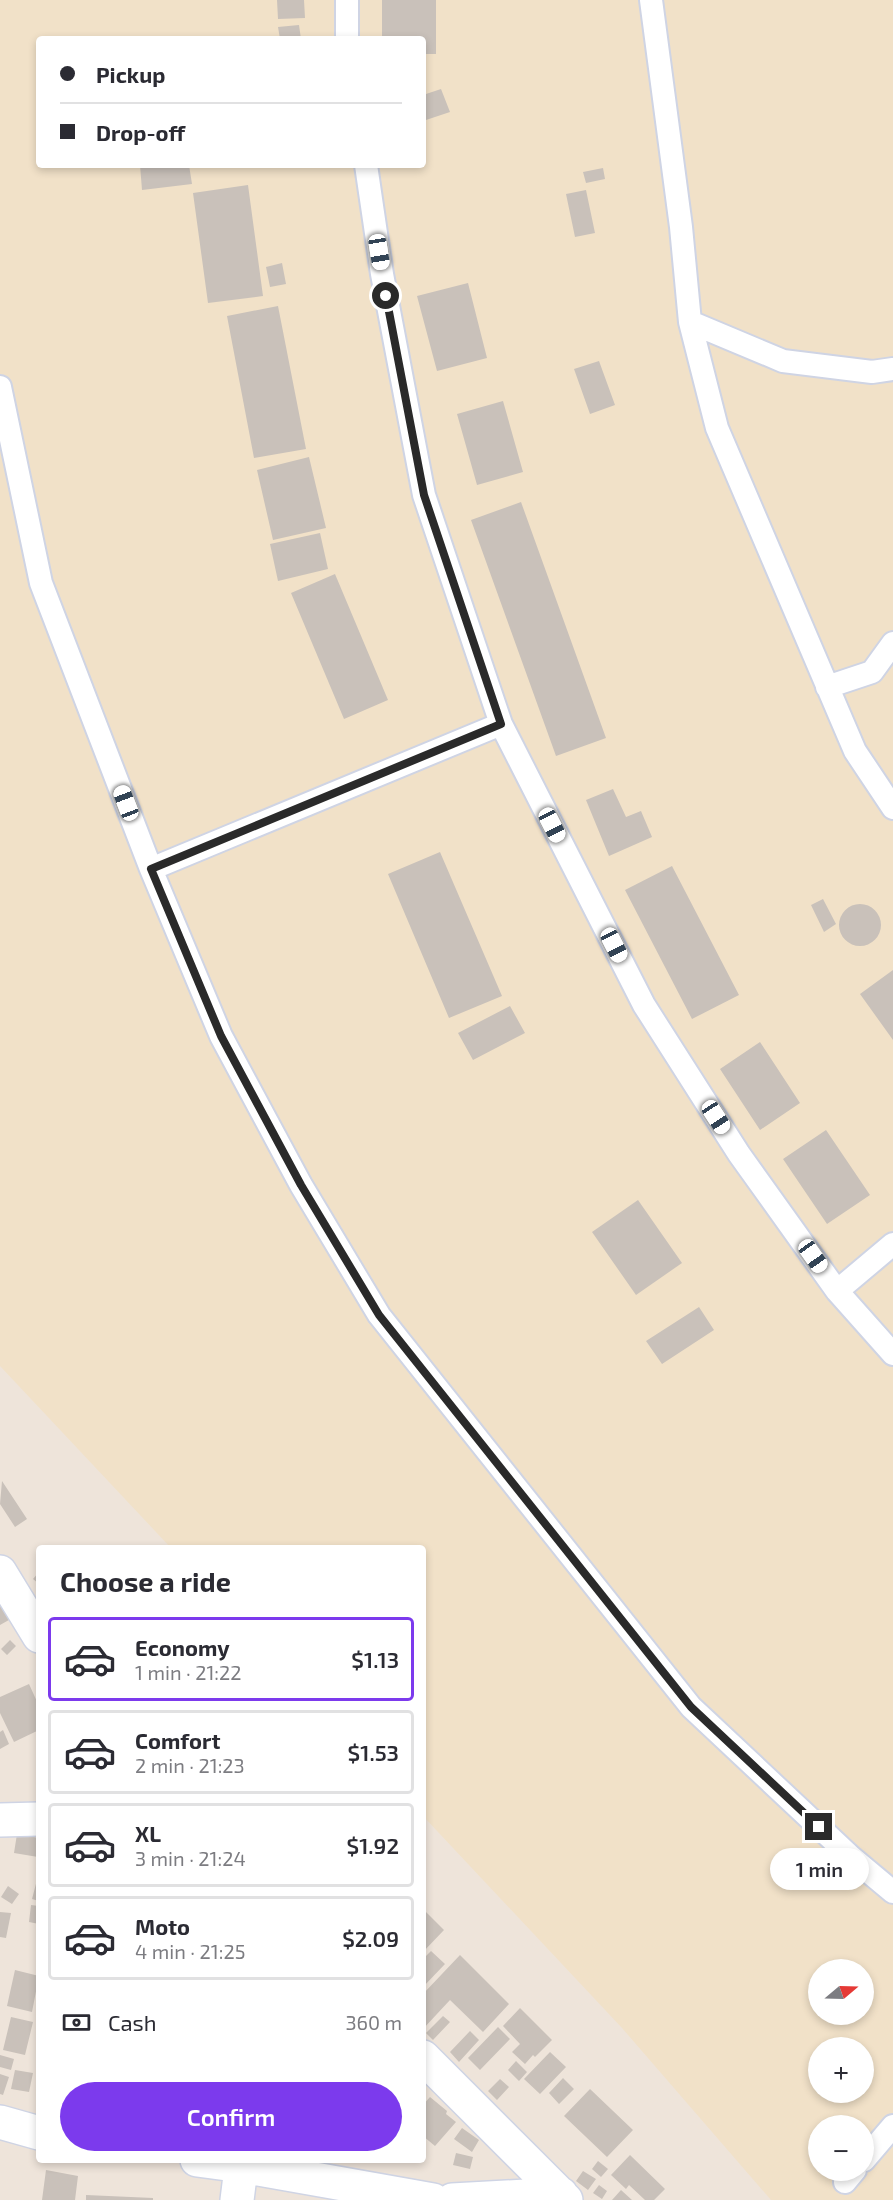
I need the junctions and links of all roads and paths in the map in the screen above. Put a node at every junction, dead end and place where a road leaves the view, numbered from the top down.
1 (347, 0) edge
2 (651, 0) edge
3 (347, 36) edge
4 (366, 168) edge
5 (690, 322) junction
6 (893, 369) edge
7 (0, 387) edge
8 (893, 643) edge
9 (827, 687) junction
10 (501, 724) junction
11 (893, 808) edge
12 (151, 869) junction
13 (893, 1244) edge
14 (837, 1291) junction
15 (893, 1354) edge
16 (0, 1574) edge
17 (36, 1631) edge
18 (36, 1819) edge
19 (0, 1820) edge
20 (893, 1892) edge
21 (426, 2059) edge
22 (0, 2122) edge
23 (893, 2126) edge
24 (36, 2132) edge
25 (874, 2148) edge
26 (242, 2163) edge
27 (564, 2197) edge
28 (237, 2200) edge
29 (432, 2200) edge
30 (452, 2200) edge

1 - 3 lane
2 - 5 lane
4 - 10 lane
5 - 6 lane
5 - 9 lane
7 - 12 lane
8 - 9 lane
9 - 11 lane
10 - 12 lane
10 - 14 lane
12 - 20 lane
13 - 14 lane
14 - 15 lane
16 - 17 street
18 - 19 street
21 - 27 street
22 - 24 street
23 - 25 lane
26 - 28 street
26 - 29 street
27 - 30 street

